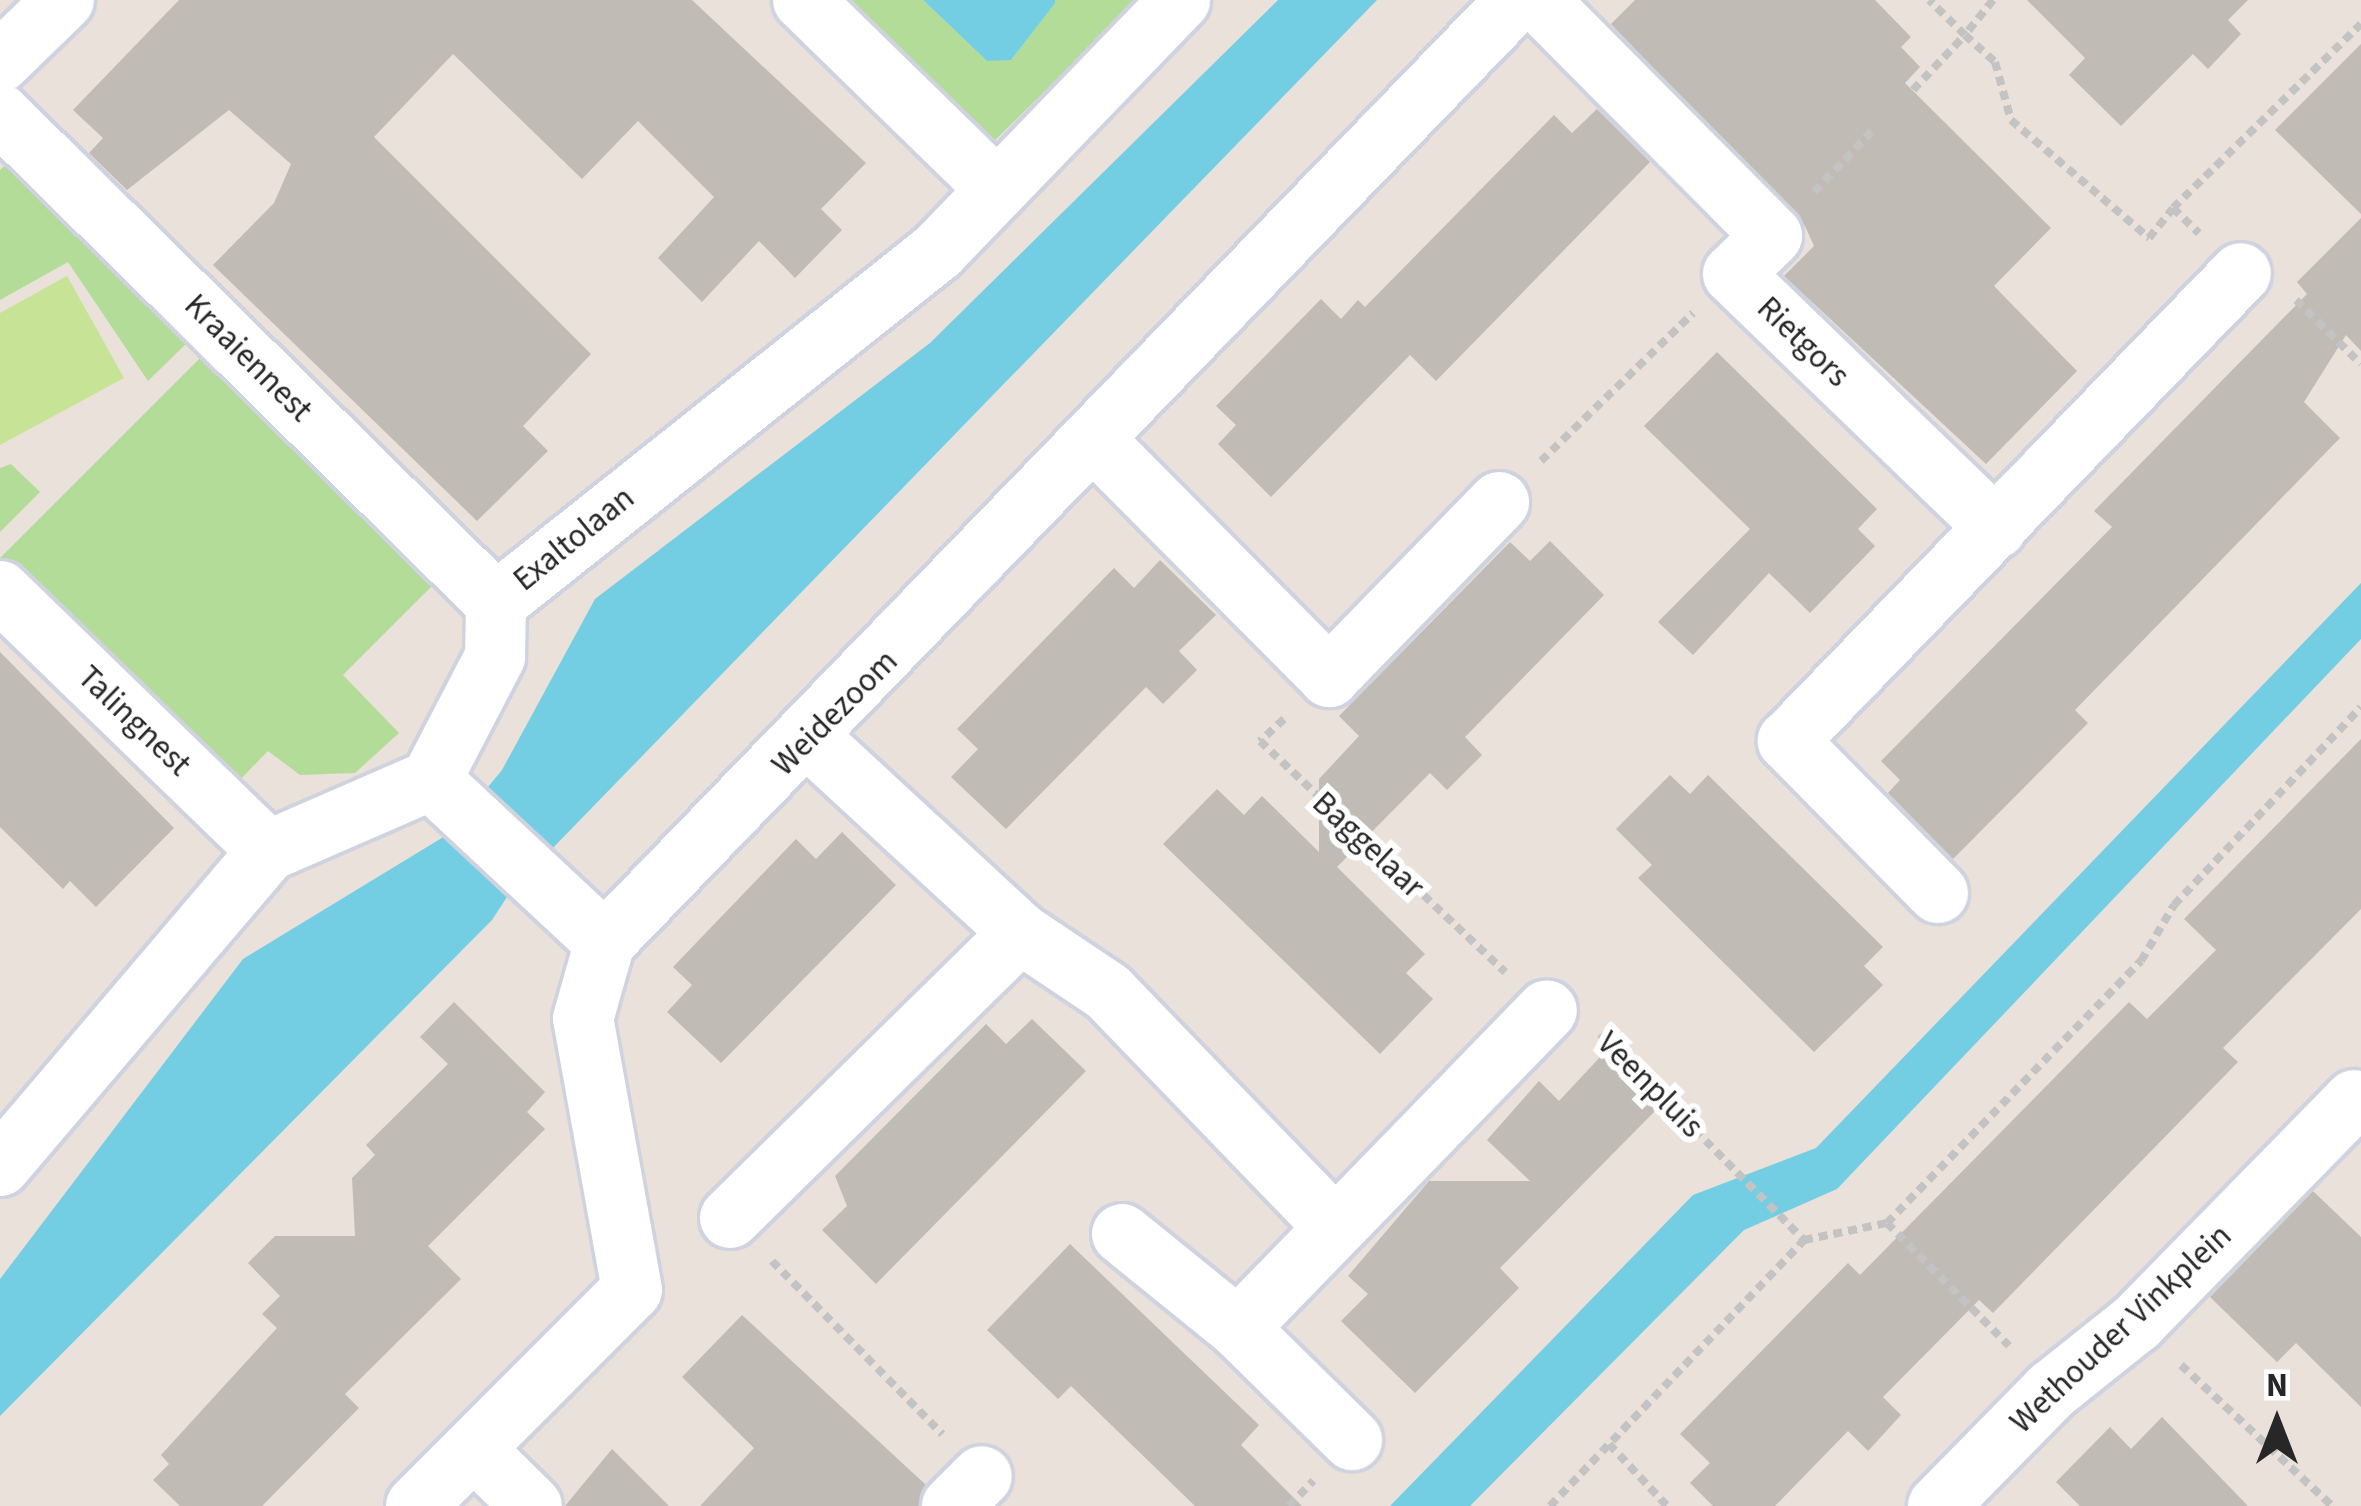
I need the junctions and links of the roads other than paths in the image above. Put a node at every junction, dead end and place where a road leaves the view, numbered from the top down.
1 (64, 0) edge
2 (803, 0) edge
3 (1180, 0) edge
4 (1516, 0) edge
5 (1538, 0) edge
6 (0, 62) edge
7 (0, 114) edge
8 (997, 189) junction
9 (2224, 291) road end
10 (1097, 443) junction
11 (1499, 502) road end
12 (1996, 528) junction
13 (0, 591) edge
14 (496, 603) junction
15 (810, 740) junction
16 (443, 792) junction
17 (268, 850) junction
18 (1938, 893) dead end
19 (1020, 933) junction
20 (605, 942) junction
21 (1547, 1010) road end
22 (2359, 1098) edge
23 (0, 1166) edge
24 (730, 1218) road end
25 (1330, 1223) junction
26 (1122, 1234) dead end
27 (1238, 1328) junction
28 (1352, 1440) dead end
29 (474, 1448) junction
30 (416, 1506) edge
31 (532, 1506) edge
32 (1939, 1506) edge

1 - 6 street
2 - 8 street
3 - 8 street, Exaltolaan
4 - 10 street, Weidezoom
5 - 12 street, Rietgors
7 - 14 street, Kraaiennest
8 - 14 street, Exaltolaan
9 - 12 street
10 - 11 street
10 - 15 street, Weidezoom
12 - 18 street
13 - 17 street, Talingnest
14 - 16 street, Exaltolaan
15 - 19 street
15 - 20 street, Weidezoom
16 - 17 street
16 - 20 street
17 - 23 street
19 - 24 street
19 - 25 street
20 - 29 street, Weidezoom
21 - 25 street
22 - 32 street, Wethouder Vinkplein
25 - 27 street
26 - 27 street
27 - 28 street
29 - 30 street, Weidezoom
29 - 31 street

